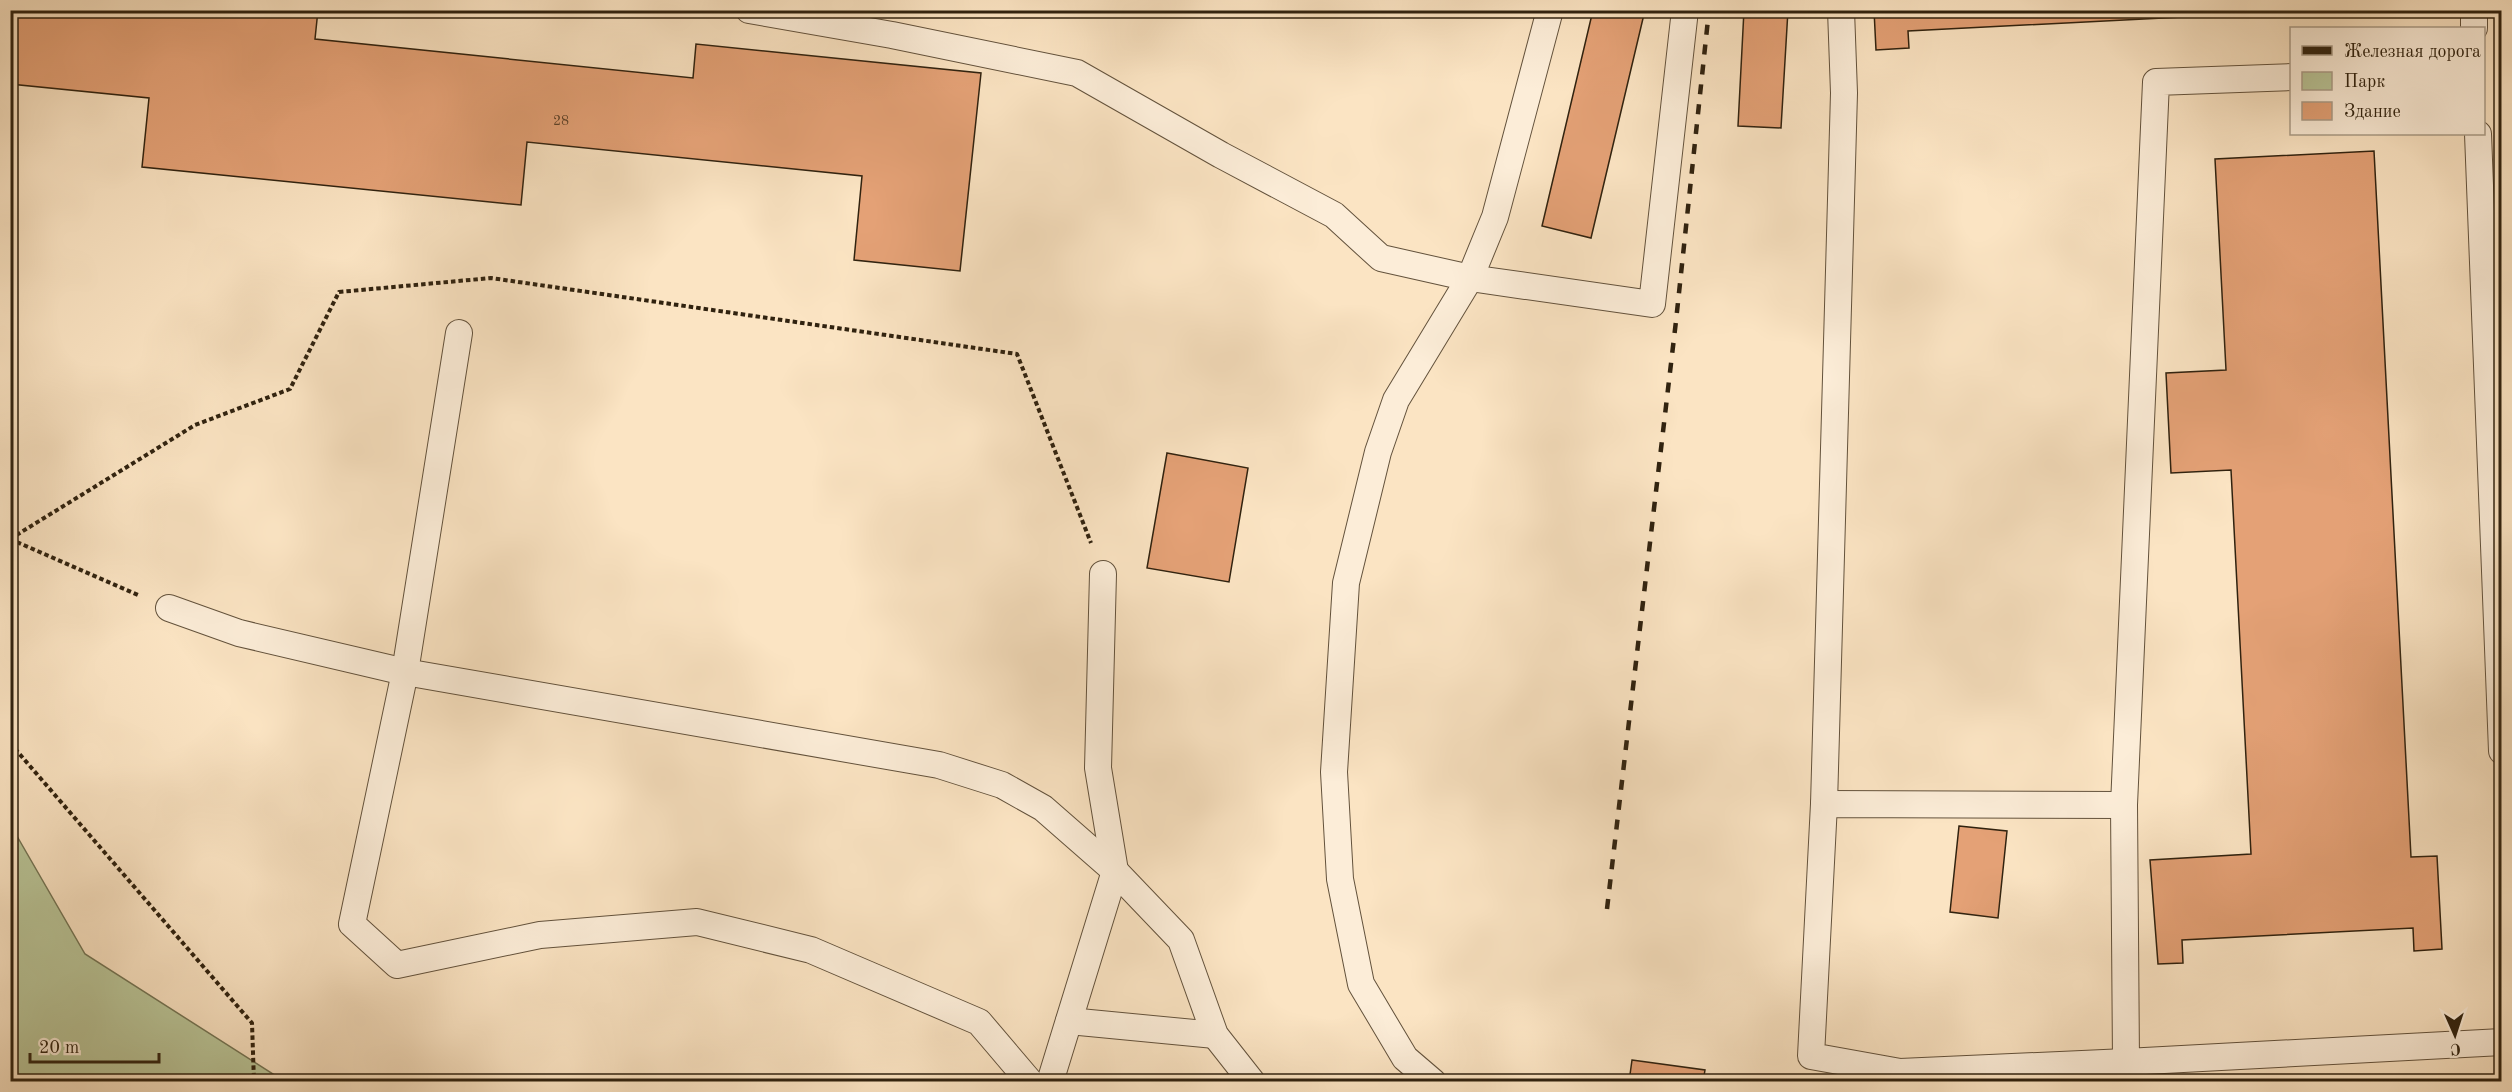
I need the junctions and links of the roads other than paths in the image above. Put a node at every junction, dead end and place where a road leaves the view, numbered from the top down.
1 (1550, 10) edge
2 (1685, 10) edge
3 (1841, 10) edge
4 (2474, 10) edge
5 (758, 11) edge
6 (2474, 27) edge
7 (2290, 77) edge
8 (2478, 135) edge
9 (1470, 278) junction
10 (459, 333) dead end
11 (1103, 574) road end
12 (169, 608) road end
13 (405, 672) junction
14 (2502, 750) edge
15 (1824, 804) junction
16 (2124, 806) junction
17 (1115, 871) junction
18 (1069, 1021) junction
19 (1215, 1035) junction
20 (2502, 1042) edge
21 (2126, 1062) junction
22 (1030, 1082) edge
23 (1050, 1082) edge
24 (1252, 1082) edge
25 (1433, 1082) edge

1 - 9 lane
2 - 9 lane
3 - 15 lane
4 - 6 lane
5 - 9 lane
7 - 16 lane
8 - 14 lane
9 - 25 lane
10 - 13 lane
11 - 17 lane
12 - 13 lane
13 - 17 lane
13 - 22 lane
15 - 16 lane
15 - 21 lane
16 - 21 lane
17 - 18 lane
17 - 19 lane
18 - 19 lane
18 - 23 lane
19 - 24 lane
20 - 21 lane

